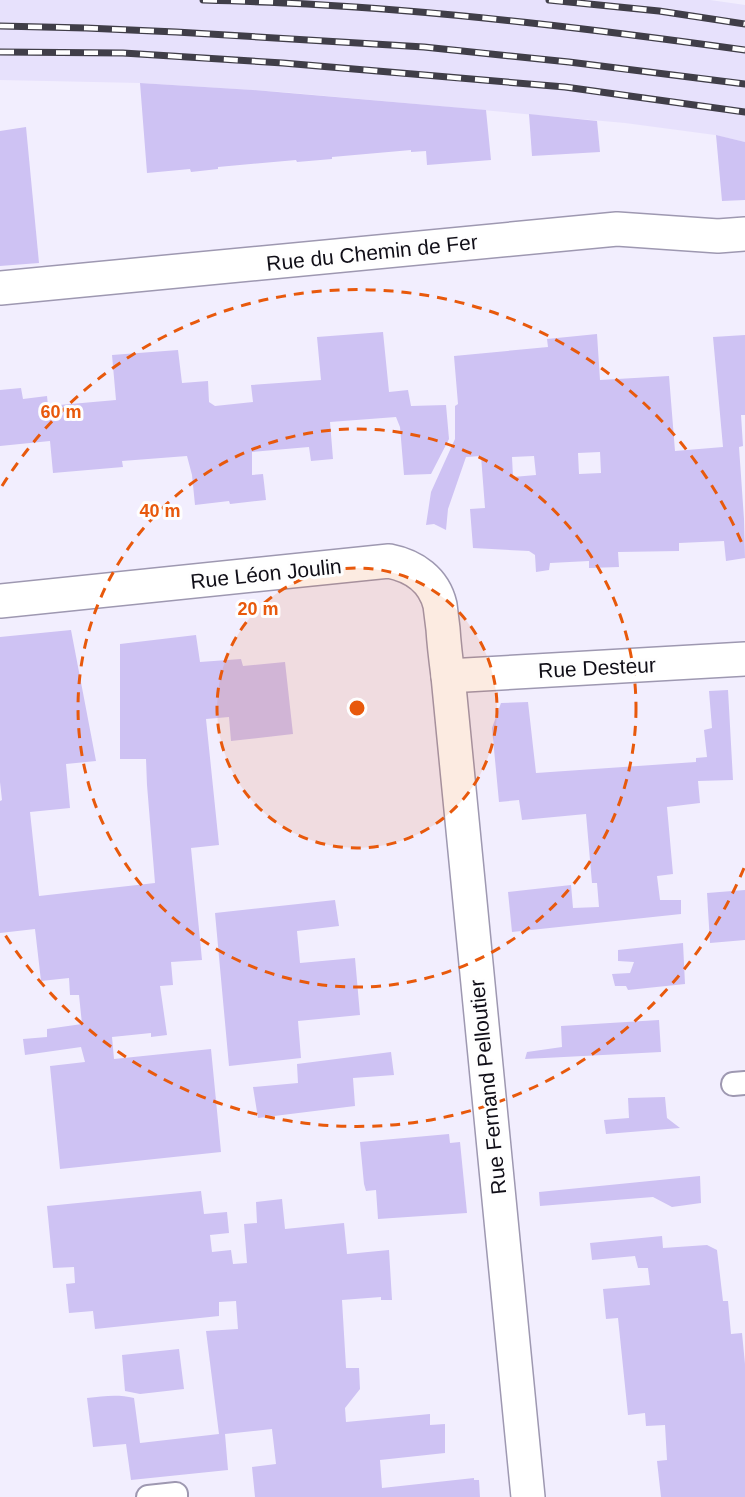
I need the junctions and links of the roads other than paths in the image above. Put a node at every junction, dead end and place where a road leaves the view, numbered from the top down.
1 (745, 234) edge
2 (0, 288) edge
3 (0, 601) edge
4 (745, 659) edge
5 (448, 676) junction
6 (148, 1497) edge
7 (176, 1497) edge
8 (528, 1497) edge

1 - 2 street, Rue du Chemin de Fer
3 - 5 street, Rue Léon Joulin
4 - 5 street, Rue Desteur
5 - 8 street, Rue Fernand Pelloutier
6 - 7 lane

